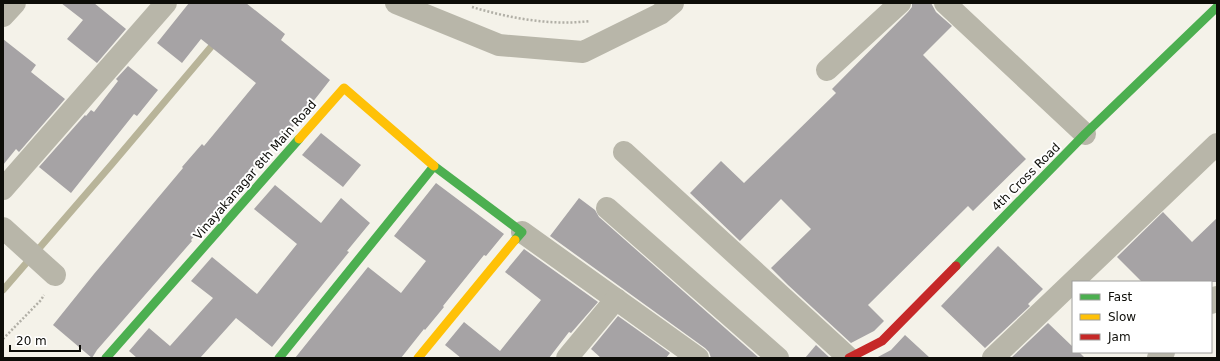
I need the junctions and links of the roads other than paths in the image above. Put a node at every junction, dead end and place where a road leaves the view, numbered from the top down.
1 (15, 3) edge
2 (166, 3) edge
3 (396, 3) edge
4 (673, 3) edge
5 (900, 3) edge
6 (945, 3) edge
7 (1217, 7) edge
8 (3, 16) edge
9 (827, 70) dead end
10 (1085, 134) junction
11 (1217, 144) edge
12 (624, 152) dead end
13 (434, 166) junction
14 (3, 189) edge
15 (607, 208) dead end
16 (3, 228) edge
17 (522, 232) junction
18 (55, 275) road end
19 (1074, 281) edge
20 (1072, 283) edge
21 (616, 299) junction
22 (106, 358) edge
23 (278, 358) edge
24 (418, 358) edge
25 (567, 358) edge
26 (698, 358) edge
27 (778, 358) edge
28 (849, 358) edge
29 (993, 358) edge

1 - 8 street
2 - 14 street
3 - 4 street
5 - 9 street
6 - 10 street
7 - 10 street, 4th Cross Road
10 - 28 street, 4th Cross Road
11 - 19 street
12 - 28 street
13 - 17 street
13 - 22 street, Vinayakanagar 8th Main Road
13 - 23 street
15 - 27 street
16 - 18 street
17 - 21 street
17 - 24 street
20 - 29 street
21 - 25 street
21 - 26 street

